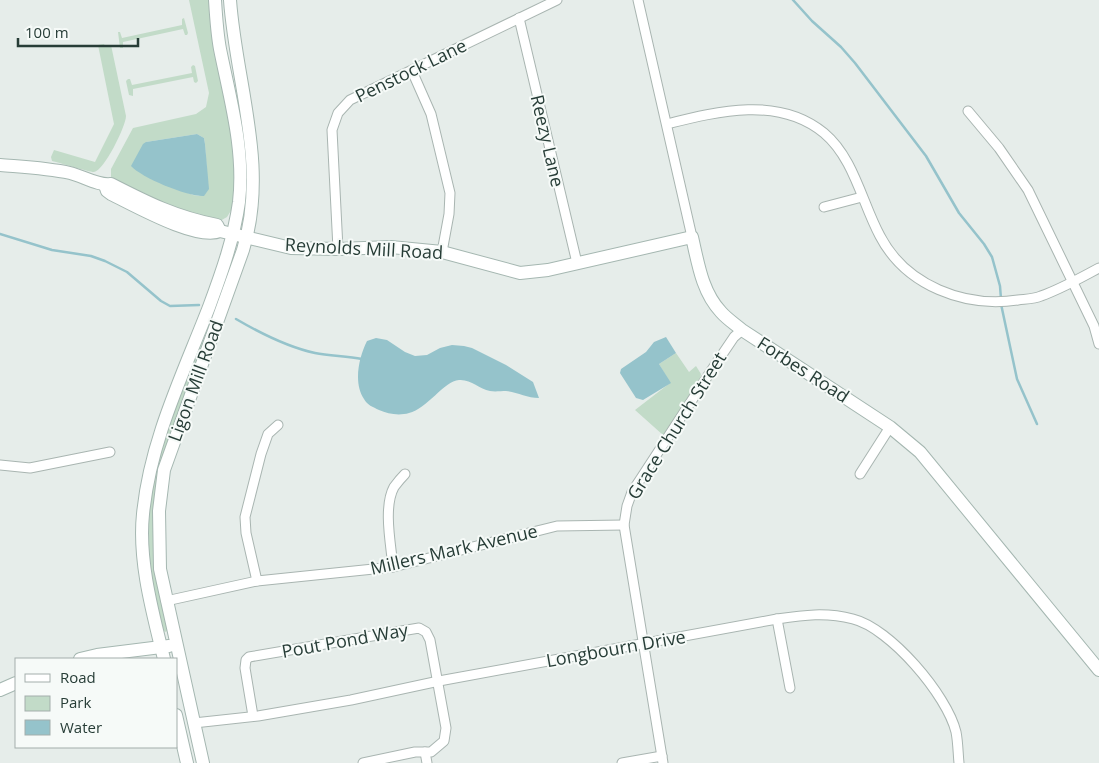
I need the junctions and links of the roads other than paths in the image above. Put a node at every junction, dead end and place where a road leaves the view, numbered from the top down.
1 (215, 0) edge
2 (230, 0) edge
3 (557, 0) edge
4 (638, 0) edge
5 (519, 18) junction
6 (412, 71) junction
7 (968, 111) dead end
8 (668, 124) junction
9 (0, 165) edge
10 (862, 198) junction
11 (824, 207) dead end
12 (240, 236) junction
13 (692, 237) junction
14 (338, 249) junction
15 (442, 252) junction
16 (577, 263) junction
17 (1099, 268) edge
18 (1073, 282) junction
19 (742, 330) junction
20 (1098, 340) edge
21 (278, 425) dead end
22 (890, 427) junction
23 (110, 452) dead end
24 (0, 465) edge
25 (404, 474) dead end
26 (860, 474) dead end
27 (624, 525) junction
28 (393, 567) junction
29 (257, 581) junction
30 (166, 601) junction
31 (777, 619) junction
32 (643, 644) junction
33 (176, 645) junction
34 (162, 653) edge
35 (84, 658) edge
36 (1099, 670) edge
37 (439, 680) junction
38 (15, 683) edge
39 (790, 688) dead end
40 (0, 690) edge
41 (253, 716) junction
42 (194, 723) junction
43 (178, 724) edge
44 (425, 752) junction
45 (662, 759) edge
46 (187, 763) edge
47 (203, 763) edge
48 (363, 763) edge
49 (427, 763) edge
50 (622, 763) edge
51 (959, 763) edge

1 - 12 main road, Ligon Mill Road
2 - 12 main road, Ligon Mill Road
3 - 5 street, Penstock Lane
4 - 8 street, Forbes Road
5 - 6 street, Penstock Lane
5 - 16 street, Reezy Lane
6 - 14 street, Penstock Lane
6 - 15 street
7 - 18 street
8 - 10 street
8 - 13 street, Forbes Road
9 - 12 main road, Reynolds Mill Road
10 - 11 street
10 - 18 street
12 - 14 main road, Reynolds Mill Road
12 - 30 main road, Ligon Mill Road
12 - 34 main road, Ligon Mill Road
13 - 16 main road, Reynolds Mill Road
13 - 19 main road, Forbes Road
14 - 15 main road, Reynolds Mill Road
15 - 16 main road, Reynolds Mill Road
17 - 18 street
18 - 20 street
19 - 22 main road, Forbes Road
19 - 27 street, Grace Church Street
21 - 29 street
22 - 26 street
22 - 36 main road, Forbes Road
23 - 24 street
25 - 28 street
27 - 28 street, Millers Mark Avenue
27 - 32 street, Grace Church Street
28 - 29 street, Millers Mark Avenue
29 - 30 street, Millers Mark Avenue
30 - 33 main road, Ligon Mill Road
31 - 32 street, Longbourn Drive
31 - 39 street
31 - 51 street, Longbourn Drive
32 - 37 street, Longbourn Drive
32 - 45 street, Grace Church Street
33 - 34 main road
33 - 42 main road, Ligon Mill Road
34 - 35 main road
37 - 41 street, Longbourn Drive
37 - 41 street, Pout Pond Way
37 - 44 street, Pout Pond Way
38 - 40 main road
41 - 42 street, Longbourn Drive
42 - 47 main road, Ligon Mill Road
43 - 46 main road
44 - 48 street, Pout Pond Way
44 - 49 street
45 - 50 street

